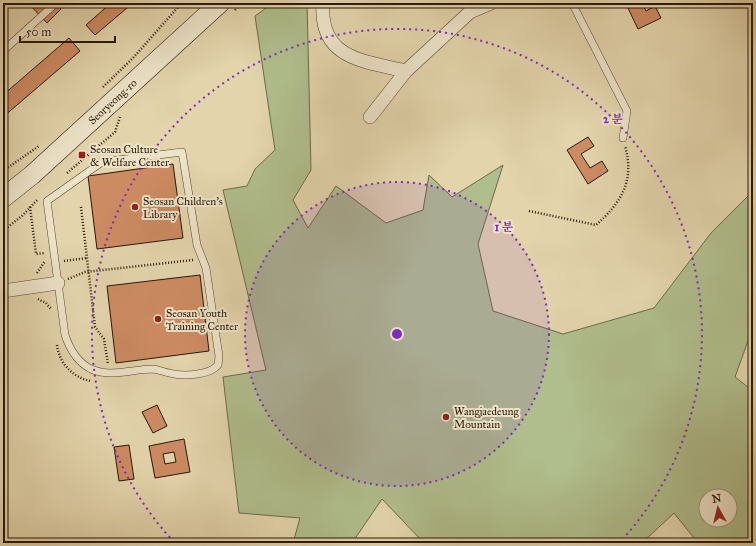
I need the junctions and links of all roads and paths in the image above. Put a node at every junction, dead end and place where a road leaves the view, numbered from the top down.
1 (56, 3) edge
2 (179, 3) edge
3 (241, 3) edge
4 (323, 3) edge
5 (491, 3) edge
6 (572, 3) edge
7 (225, 8) edge
8 (3, 51) edge
9 (406, 70) junction
10 (99, 91) dead end
11 (125, 113) dead end
12 (370, 117) dead end
13 (623, 138) joint
14 (41, 145) dead end
15 (3, 171) edge
16 (63, 177) dead end
17 (40, 197) dead end
18 (3, 198) edge
19 (30, 207) junction
20 (81, 207) dead end
21 (528, 211) dead end
22 (3, 231) edge
23 (87, 258) junction
24 (203, 259) junction
25 (64, 262) dead end
26 (88, 272) junction
27 (36, 274) dead end
28 (58, 283) junction
29 (3, 291) edge
30 (34, 298) dead end
31 (54, 313) dead end
32 (57, 343) dead end
33 (108, 369) dead end
34 (91, 381) dead end

1 - 8 lane
2 - 10 path
3 - 7 path
4 - 9 street
5 - 9 street
6 - 13 lane
7 - 18 street, Seoryeong-ro
9 - 12 street
11 - 16 path
13 - 21 path
14 - 15 path
17 - 19 path
19 - 22 path
19 - 27 path
20 - 23 path
23 - 25 path
23 - 26 path
24 - 26 path
24 - 28 lane
24 - 28 lane
26 - 28 path
26 - 33 path
28 - 29 street
30 - 31 path
32 - 34 path

